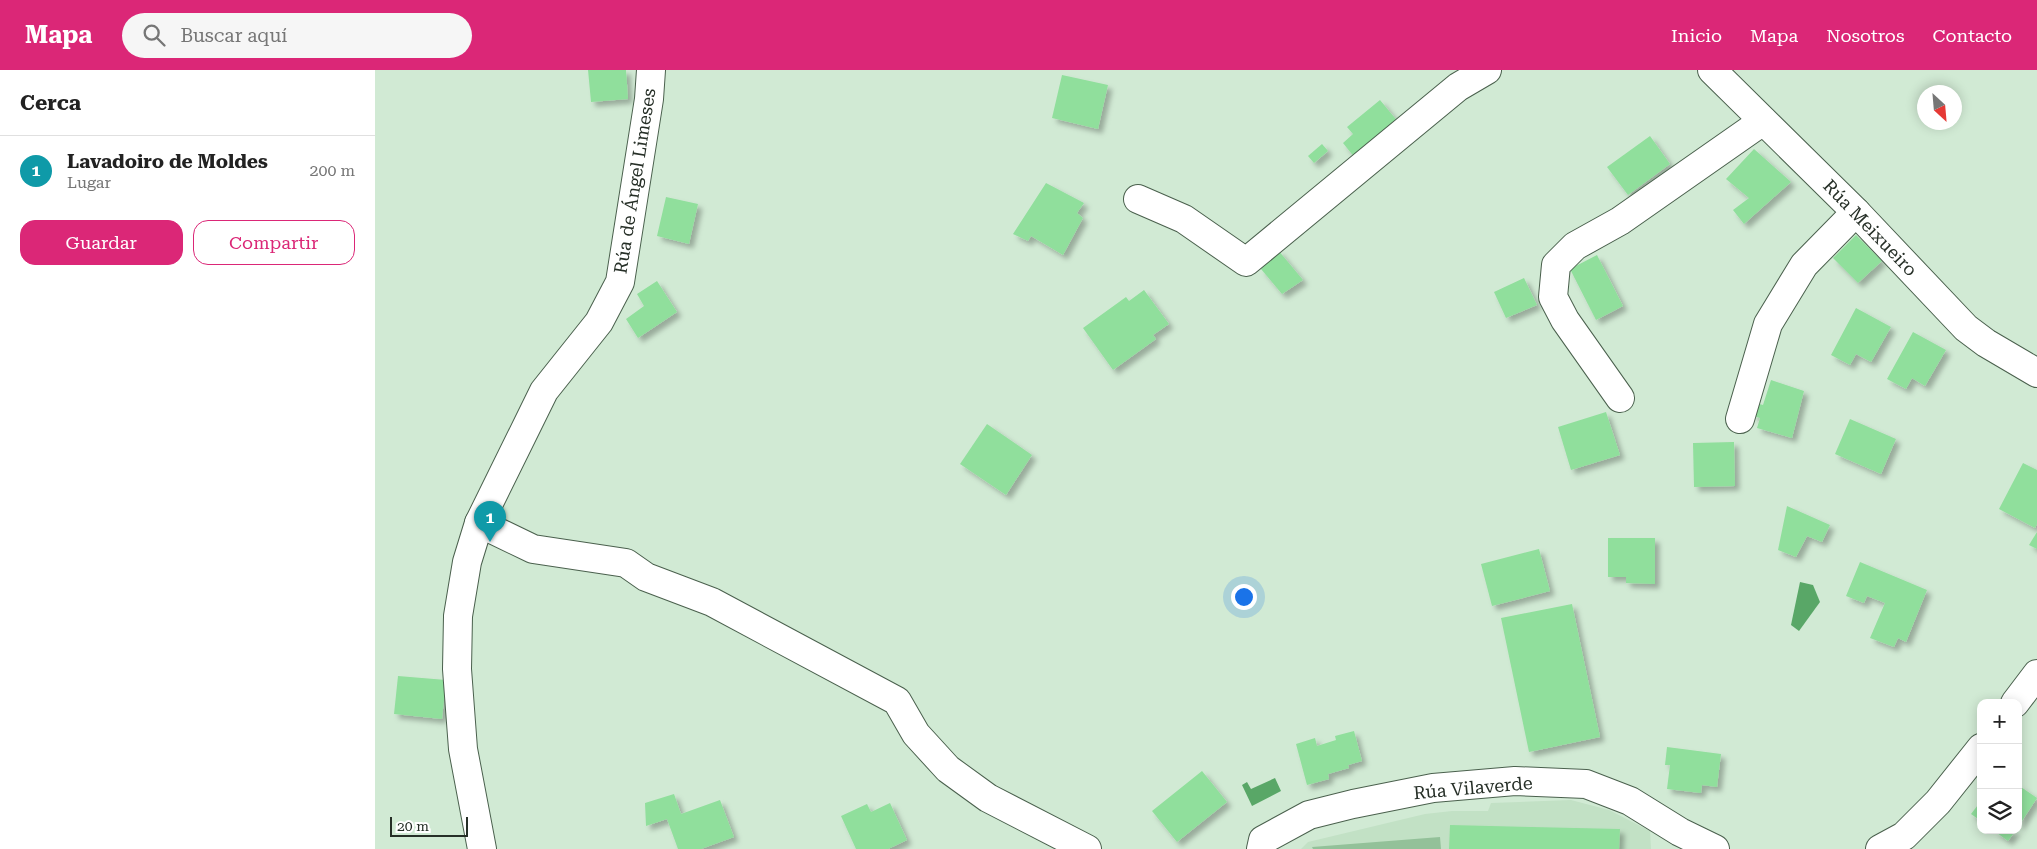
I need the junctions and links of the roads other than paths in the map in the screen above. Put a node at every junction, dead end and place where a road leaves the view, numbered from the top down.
1 (651, 70) edge
2 (1487, 70) edge
3 (1712, 70) edge
4 (1763, 120) junction
5 (1138, 199) dead end
6 (1856, 212) junction
7 (2037, 373) edge
8 (1620, 398) dead end
9 (1740, 419) dead end
10 (479, 523) junction
11 (2037, 674) edge
12 (2018, 699) edge
13 (1977, 753) edge
14 (482, 849) edge
15 (1087, 849) edge
16 (1261, 849) edge
17 (1715, 849) edge
18 (1880, 849) edge

1 - 10 street, Rúa de Ángel Limeses
2 - 5 street
3 - 4 street, Rúa Meixueiro
4 - 6 street, Rúa Meixueiro
4 - 8 street
6 - 7 street, Rúa Meixueiro
6 - 9 street
10 - 14 street, Rúa de Ángel Limeses
10 - 15 street
11 - 12 street
13 - 18 street
16 - 17 street, Rúa Vilaverde

